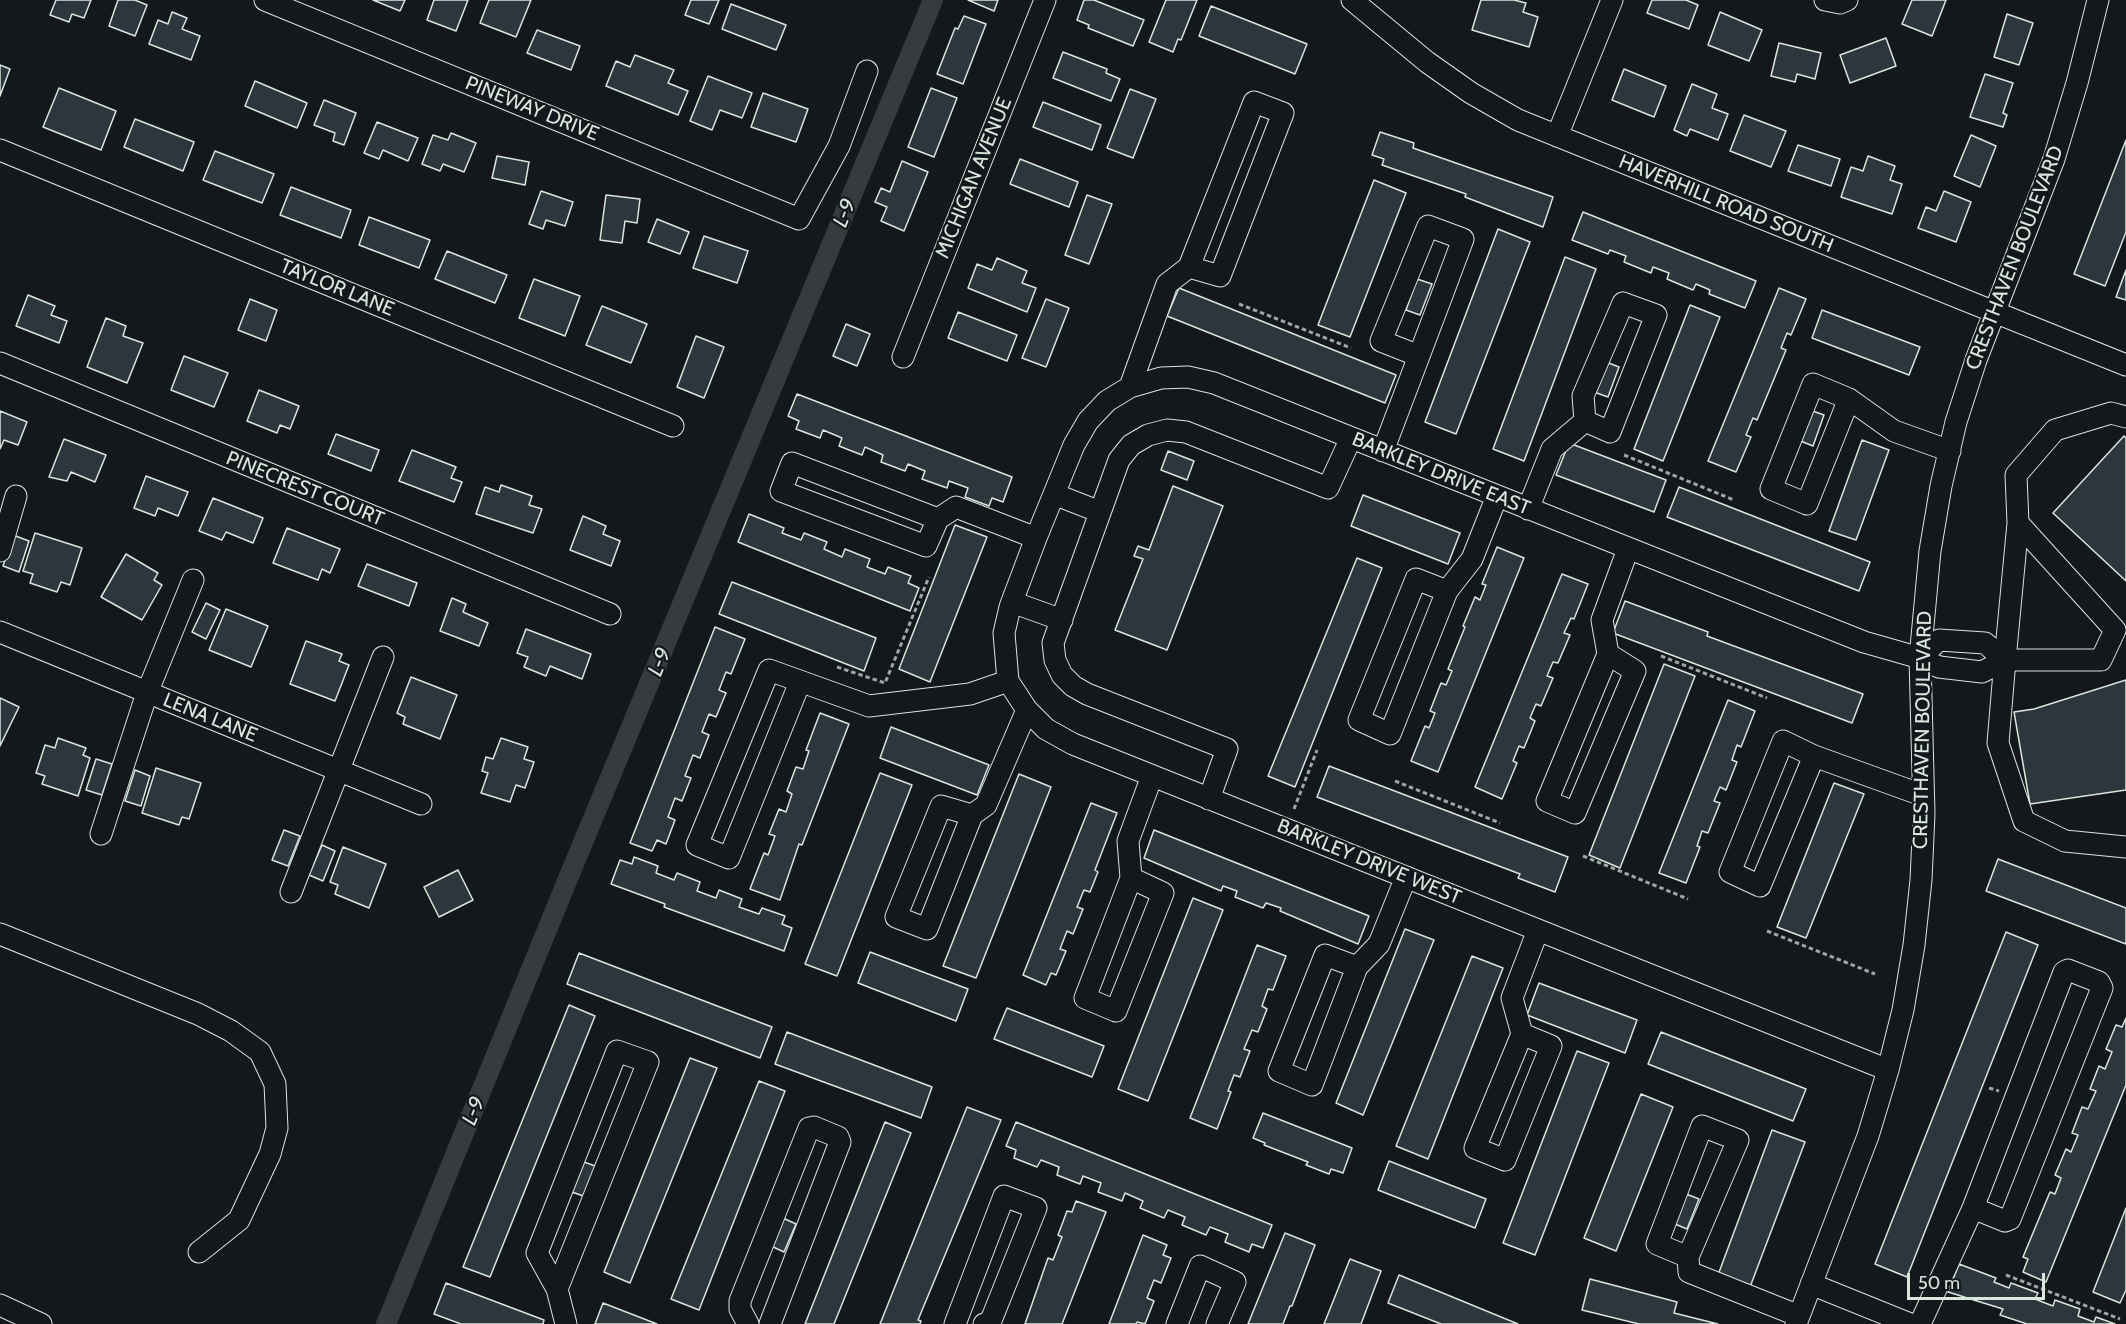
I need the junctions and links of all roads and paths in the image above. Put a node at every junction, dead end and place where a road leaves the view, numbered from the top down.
1 (265, 0) edge
2 (1045, 0) edge
3 (1352, 0) edge
4 (1612, 0) edge
5 (1826, 0) edge
6 (1847, 0) edge
7 (2098, 0) edge
8 (867, 71) dead end
9 (1557, 136) junction
10 (0, 150) edge
11 (1189, 267) junction
12 (1239, 303) dead end
13 (1994, 312) junction
14 (1351, 348) dead end
15 (1419, 356) junction
16 (903, 357) dead end
17 (0, 363) edge
18 (2126, 364) edge
19 (1130, 387) junction
20 (1849, 399) junction
21 (2126, 417) edge
22 (1585, 421) junction
23 (673, 426) dead end
24 (1351, 438) junction
25 (1383, 451) junction
26 (1950, 451) junction
27 (1624, 455) dead end
28 (1054, 494) junction
29 (16, 496) dead end
30 (1497, 496) junction
31 (1734, 500) dead end
32 (1528, 509) junction
33 (1100, 512) junction
34 (938, 519) junction
35 (2018, 523) junction
36 (1036, 538) junction
37 (1628, 549) junction
38 (0, 551) edge
39 (929, 577) dead end
40 (193, 580) dead end
41 (1447, 591) junction
42 (1012, 602) junction
43 (610, 614) dead end
44 (1062, 620) junction
45 (0, 632) edge
46 (1608, 654) junction
47 (1660, 656) dead end
48 (383, 657) dead end
49 (1920, 658) junction
50 (2005, 660) junction
51 (837, 667) dead end
52 (1008, 681) junction
53 (800, 682) junction
54 (147, 693) junction
55 (1767, 698) dead end
56 (1027, 710) junction
57 (1317, 750) dead end
58 (1814, 756) junction
59 (339, 771) junction
60 (1152, 776) junction
61 (1395, 781) dead end
62 (1922, 795) junction
63 (1209, 799) junction
64 (421, 804) dead end
65 (1294, 809) dead end
66 (972, 815) junction
67 (1500, 823) dead end
68 (101, 834) dead end
69 (2126, 847) edge
70 (1582, 856) dead end
71 (1406, 877) junction
72 (1131, 878) junction
73 (291, 892) dead end
74 (1688, 899) dead end
75 (1538, 930) junction
76 (1767, 931) dead end
77 (0, 934) edge
78 (1358, 967) junction
79 (1875, 974) dead end
80 (1522, 1034) junction
81 (1888, 1070) junction
82 (1973, 1208) junction
83 (199, 1252) dead end
84 (1688, 1257) junction
85 (2006, 1275) dead end
86 (1811, 1284) junction
87 (557, 1289) junction
88 (0, 1305) edge
89 (2120, 1319) dead end
90 (1797, 1320) edge
91 (41, 1324) edge
92 (566, 1324) edge
93 (748, 1324) edge
94 (770, 1324) edge
95 (956, 1324) edge
96 (984, 1324) edge
97 (1177, 1324) edge
98 (1217, 1324) edge
99 (1910, 1324) edge
100 (1920, 1324) edge

1 - 8 street, PINEWAY DRIVE
2 - 16 street, MICHIGAN AVENUE
3 - 9 street, HAVERHILL ROAD SOUTH
4 - 9 street
5 - 6 street
7 - 13 street, CRESTHAVEN BOULEVARD
9 - 13 street, HAVERHILL ROAD SOUTH
10 - 23 street, TAYLOR LANE
11 - 11 street
11 - 19 street
12 - 14 path
13 - 18 street, HAVERHILL ROAD SOUTH
13 - 26 street, CRESTHAVEN BOULEVARD
15 - 15 street
15 - 25 street
17 - 43 street, PINECREST COURT
19 - 24 street, BARKLEY DRIVE EAST
19 - 28 street, BARKLEY DRIVE EAST
20 - 20 street
20 - 26 street
21 - 35 street
22 - 22 street
22 - 32 street
24 - 25 street, BARKLEY DRIVE EAST
24 - 33 street
25 - 30 street, BARKLEY DRIVE EAST
26 - 49 street, CRESTHAVEN BOULEVARD
27 - 31 path
28 - 33 street
28 - 36 street, BARKLEY DRIVE EAST
29 - 38 street
30 - 32 street, BARKLEY DRIVE EAST
30 - 41 street
32 - 37 street, BARKLEY DRIVE EAST
33 - 44 street
34 - 34 street
34 - 36 street
35 - 50 street
35 - 50 street
36 - 42 street, BARKLEY DRIVE WEST
37 - 46 street
37 - 49 street, BARKLEY DRIVE EAST
39 - 51 path
40 - 54 street
41 - 41 street
42 - 44 street
42 - 52 street, BARKLEY DRIVE WEST
44 - 63 street
45 - 54 street, LENA LANE
46 - 46 street
47 - 55 path
48 - 59 street
49 - 50 street, BARKLEY DRIVE EAST
49 - 50 street
49 - 62 street, CRESTHAVEN BOULEVARD
50 - 69 street
52 - 53 street
52 - 56 street, BARKLEY DRIVE WEST
53 - 53 street
54 - 59 street, LENA LANE
54 - 68 street
56 - 60 street, BARKLEY DRIVE WEST
56 - 66 street
57 - 65 path
58 - 58 street
58 - 62 street
59 - 64 street, LENA LANE
59 - 73 street
60 - 63 street, BARKLEY DRIVE WEST
60 - 72 street
61 - 67 path
62 - 81 street, CRESTHAVEN BOULEVARD
63 - 71 street, BARKLEY DRIVE WEST
66 - 66 street
70 - 74 path
71 - 75 street, BARKLEY DRIVE WEST
71 - 78 street
72 - 72 street
75 - 80 street
75 - 81 street, BARKLEY DRIVE WEST
76 - 79 path
77 - 83 street
78 - 78 street
80 - 80 street
81 - 86 street, CRESTHAVEN BOULEVARD
82 - 82 street
82 - 100 street
84 - 84 street
84 - 90 street
85 - 89 path
86 - 90 street, CRESTHAVEN BOULEVARD
86 - 99 street
87 - 87 street
87 - 92 street
88 - 91 street
93 - 94 street
95 - 96 street
97 - 98 street

